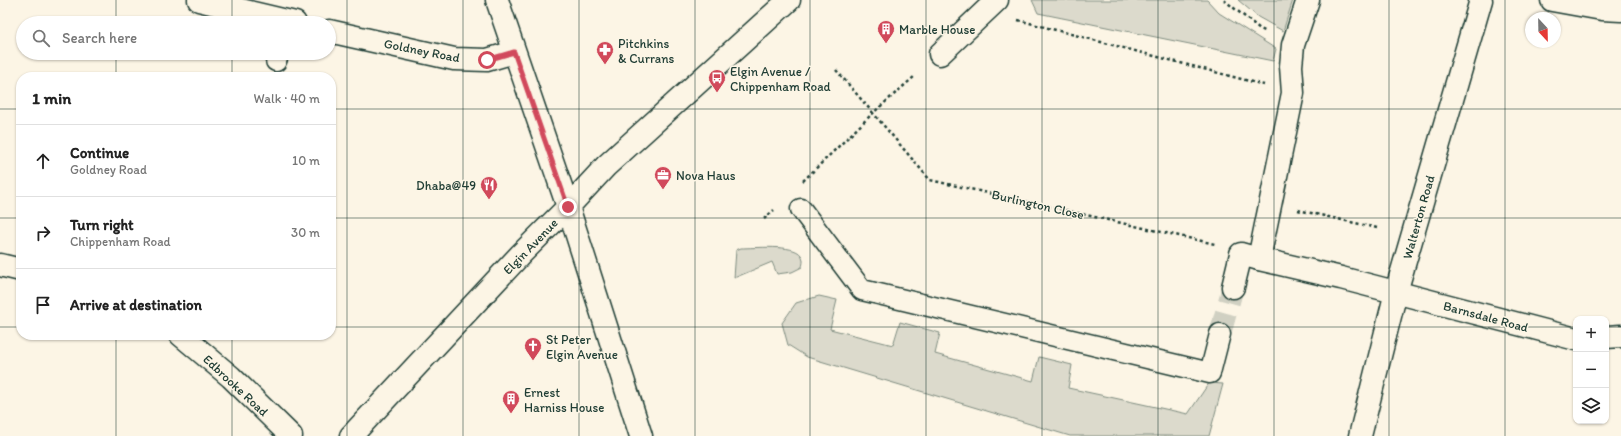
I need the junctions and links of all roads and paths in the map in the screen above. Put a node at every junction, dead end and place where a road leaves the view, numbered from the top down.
1 (199, 0) edge
2 (497, 0) edge
3 (789, 0) edge
4 (997, 0) edge
5 (1224, 0) edge
6 (1308, 0) edge
7 (1481, 0) edge
8 (1552, 0) edge
9 (1621, 10) edge
10 (265, 16) edge
11 (1014, 16) dead end
12 (336, 33) edge
13 (1293, 45) junction
14 (514, 52) junction
15 (940, 54) dead end
16 (836, 70) dead end
17 (915, 76) dead end
18 (1293, 93) junction
19 (873, 114) junction
20 (799, 186) dead end
21 (1271, 204) junction
22 (568, 207) junction
23 (776, 208) dead end
24 (801, 209) dead end
25 (764, 220) dead end
26 (1377, 228) dead end
27 (1223, 245) dead end
28 (1259, 259) junction
29 (0, 265) edge
30 (16, 269) edge
31 (1233, 287) tunnel mouth
32 (1396, 292) junction
33 (1220, 334) tunnel mouth
34 (1621, 336) edge
35 (1609, 337) edge
36 (1573, 338) edge
37 (187, 340) edge
38 (291, 436) edge
39 (351, 436) edge
40 (641, 436) edge
41 (1360, 436) edge

1 - 10 street
2 - 14 street
3 - 22 street, Elgin Avenue
4 - 15 street
5 - 13 path
6 - 13 street
7 - 32 street, Walterton Road
8 - 9 street
11 - 18 path
12 - 14 street, Goldney Road
13 - 18 street
14 - 22 street
16 - 19 path, Burlington Close
17 - 19 path
18 - 21 street
19 - 20 path
19 - 27 path, Burlington Close
21 - 26 path
21 - 28 street
22 - 39 street, Elgin Avenue
22 - 40 street
23 - 25 path
24 - 33 lane
28 - 31 street
28 - 32 street, Barnsdale Road
29 - 30 street
32 - 36 street, Barnsdale Road
32 - 41 street, Walterton Road
34 - 35 street
37 - 38 street, Edbrooke Road

